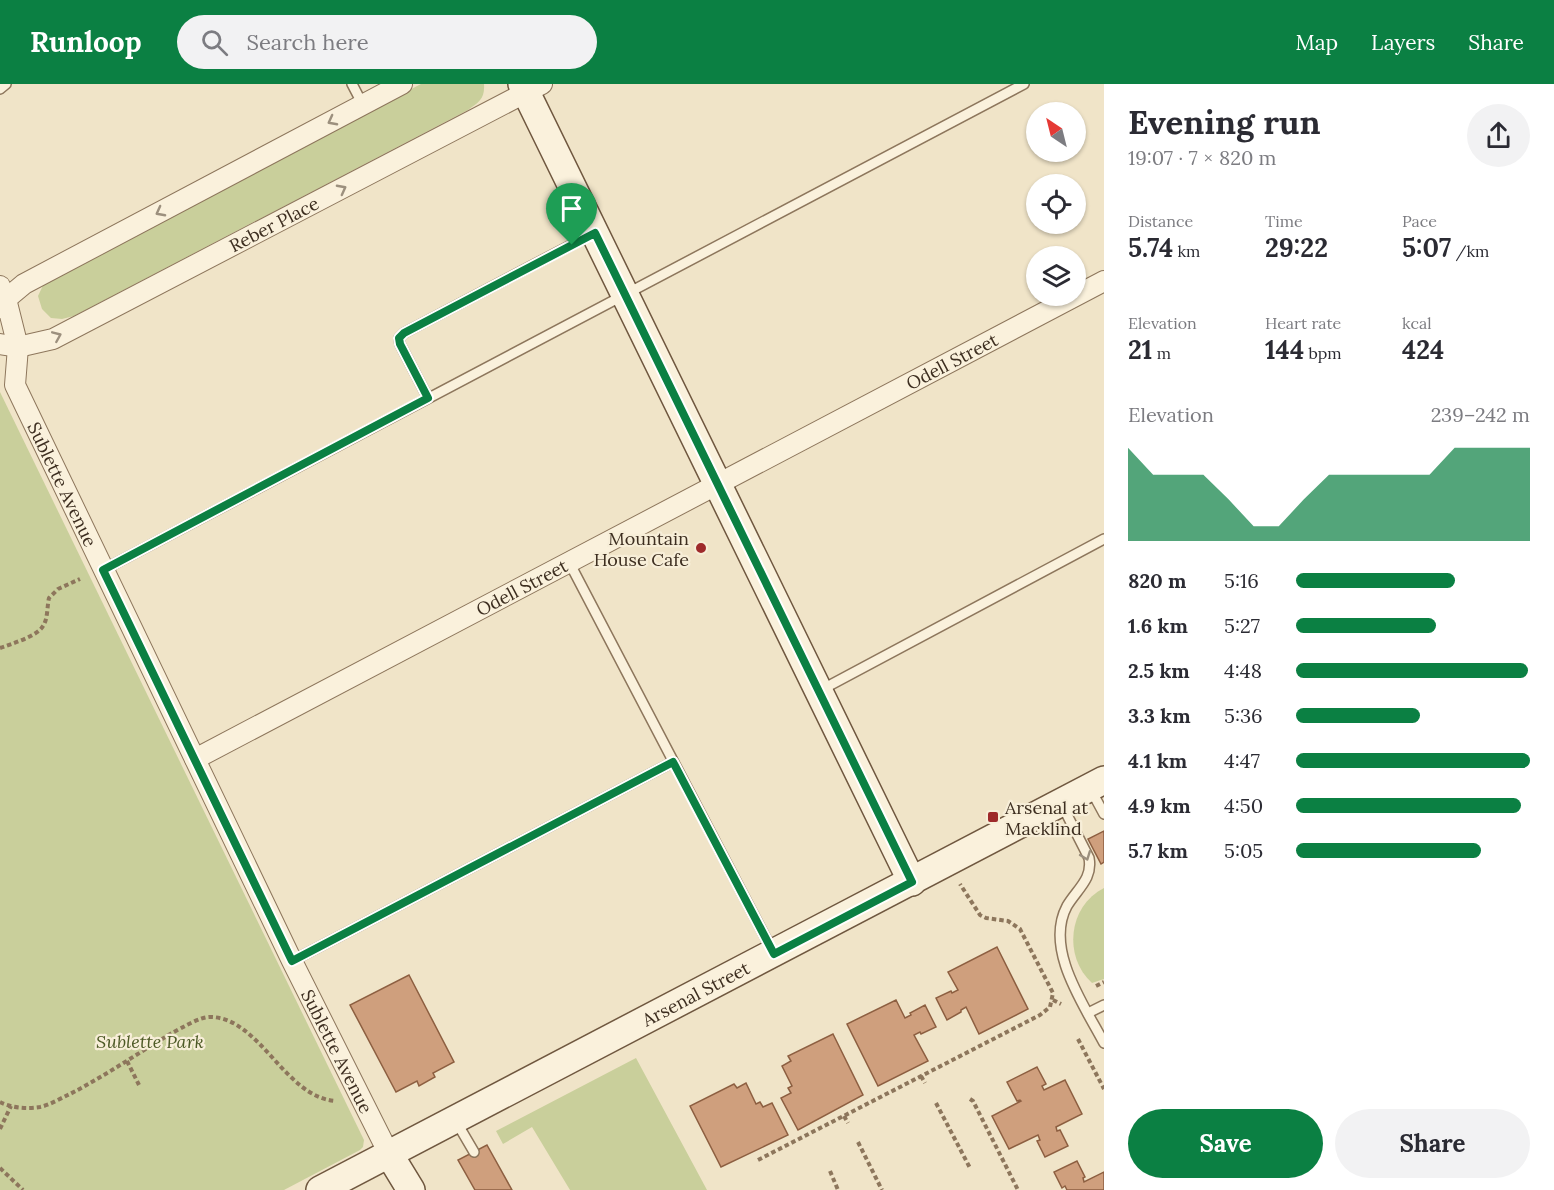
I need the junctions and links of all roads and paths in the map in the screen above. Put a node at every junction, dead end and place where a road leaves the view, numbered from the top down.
1 (6, 84) edge
2 (352, 84) edge
3 (402, 84) edge
4 (1024, 84) edge
5 (530, 87) edge
6 (0, 90) edge
7 (363, 105) junction
8 (595, 233) junction
9 (1104, 282) edge
10 (625, 294) junction
11 (2, 298) edge
12 (9, 345) edge
13 (428, 398) junction
14 (718, 484) junction
15 (1104, 539) edge
16 (569, 561) junction
17 (103, 570) junction
18 (80, 579) dead end
19 (0, 648) edge
20 (819, 691) junction
21 (195, 759) junction
22 (673, 762) junction
23 (1097, 784) edge
24 (1061, 803) junction
25 (1104, 814) edge
26 (912, 882) junction
27 (960, 884) dead end
28 (774, 954) junction
29 (292, 961) junction
30 (1104, 982) edge
31 (1096, 986) dead end
32 (1053, 1000) junction
33 (1061, 1004) dead end
34 (1104, 1005) edge
35 (1088, 1013) junction
36 (1078, 1039) dead end
37 (1104, 1043) edge
38 (127, 1061) junction
39 (921, 1076) junction
40 (925, 1083) dead end
41 (139, 1085) dead end
42 (1104, 1089) edge
43 (970, 1099) dead end
44 (336, 1101) dead end
45 (0, 1102) edge
46 (936, 1103) dead end
47 (11, 1106) junction
48 (844, 1116) junction
49 (455, 1119) junction
50 (848, 1123) dead end
51 (0, 1129) edge
52 (858, 1142) dead end
53 (474, 1152) dead end
54 (388, 1154) junction
55 (758, 1160) dead end
56 (0, 1168) edge
57 (970, 1168) dead end
58 (830, 1171) dead end
59 (23, 1190) edge
60 (320, 1190) edge
61 (411, 1190) edge
62 (838, 1190) edge
63 (882, 1190) edge
64 (1018, 1190) edge

1 - 6 lane
2 - 7 lane
3 - 7 street
4 - 10 lane
5 - 8 street
12 -> 5 street, Reber Place
7 -> 11 street
8 - 10 street
8 - 13 lane
9 - 14 street, Odell Street
10 - 13 lane
10 - 14 street
11 - 12 street, Sublette Avenue
12 - 17 street, Sublette Avenue
13 - 17 lane
14 - 16 street, Odell Street
14 - 20 street
15 - 20 lane
16 - 21 street, Odell Street
16 - 22 lane
17 - 21 street, Sublette Avenue
18 - 19 path
20 - 26 street
21 - 29 street, Sublette Avenue
22 - 28 lane
22 - 29 lane
23 - 24 street, Arsenal Street
23 - 25 lane
24 - 26 street, Arsenal Street
24 -> 35 lane
26 - 28 street, Arsenal Street
27 - 32 path
28 - 49 street, Arsenal Street
29 - 54 street, Sublette Avenue
30 - 31 path
32 - 33 path
32 - 39 path
34 - 35 lane
35 - 37 lane
36 - 42 path
38 - 41 path
38 - 44 path
38 - 47 path
39 - 40 path
39 - 48 path
43 - 64 path
45 - 47 path
46 - 57 path
47 - 51 path
48 - 50 path
48 - 55 path
49 - 53 lane
49 - 54 street, Arsenal Street
52 - 63 path
54 - 60 street, Arsenal Street
54 - 61 street, Sublette Avenue
56 - 59 path
58 - 62 path

